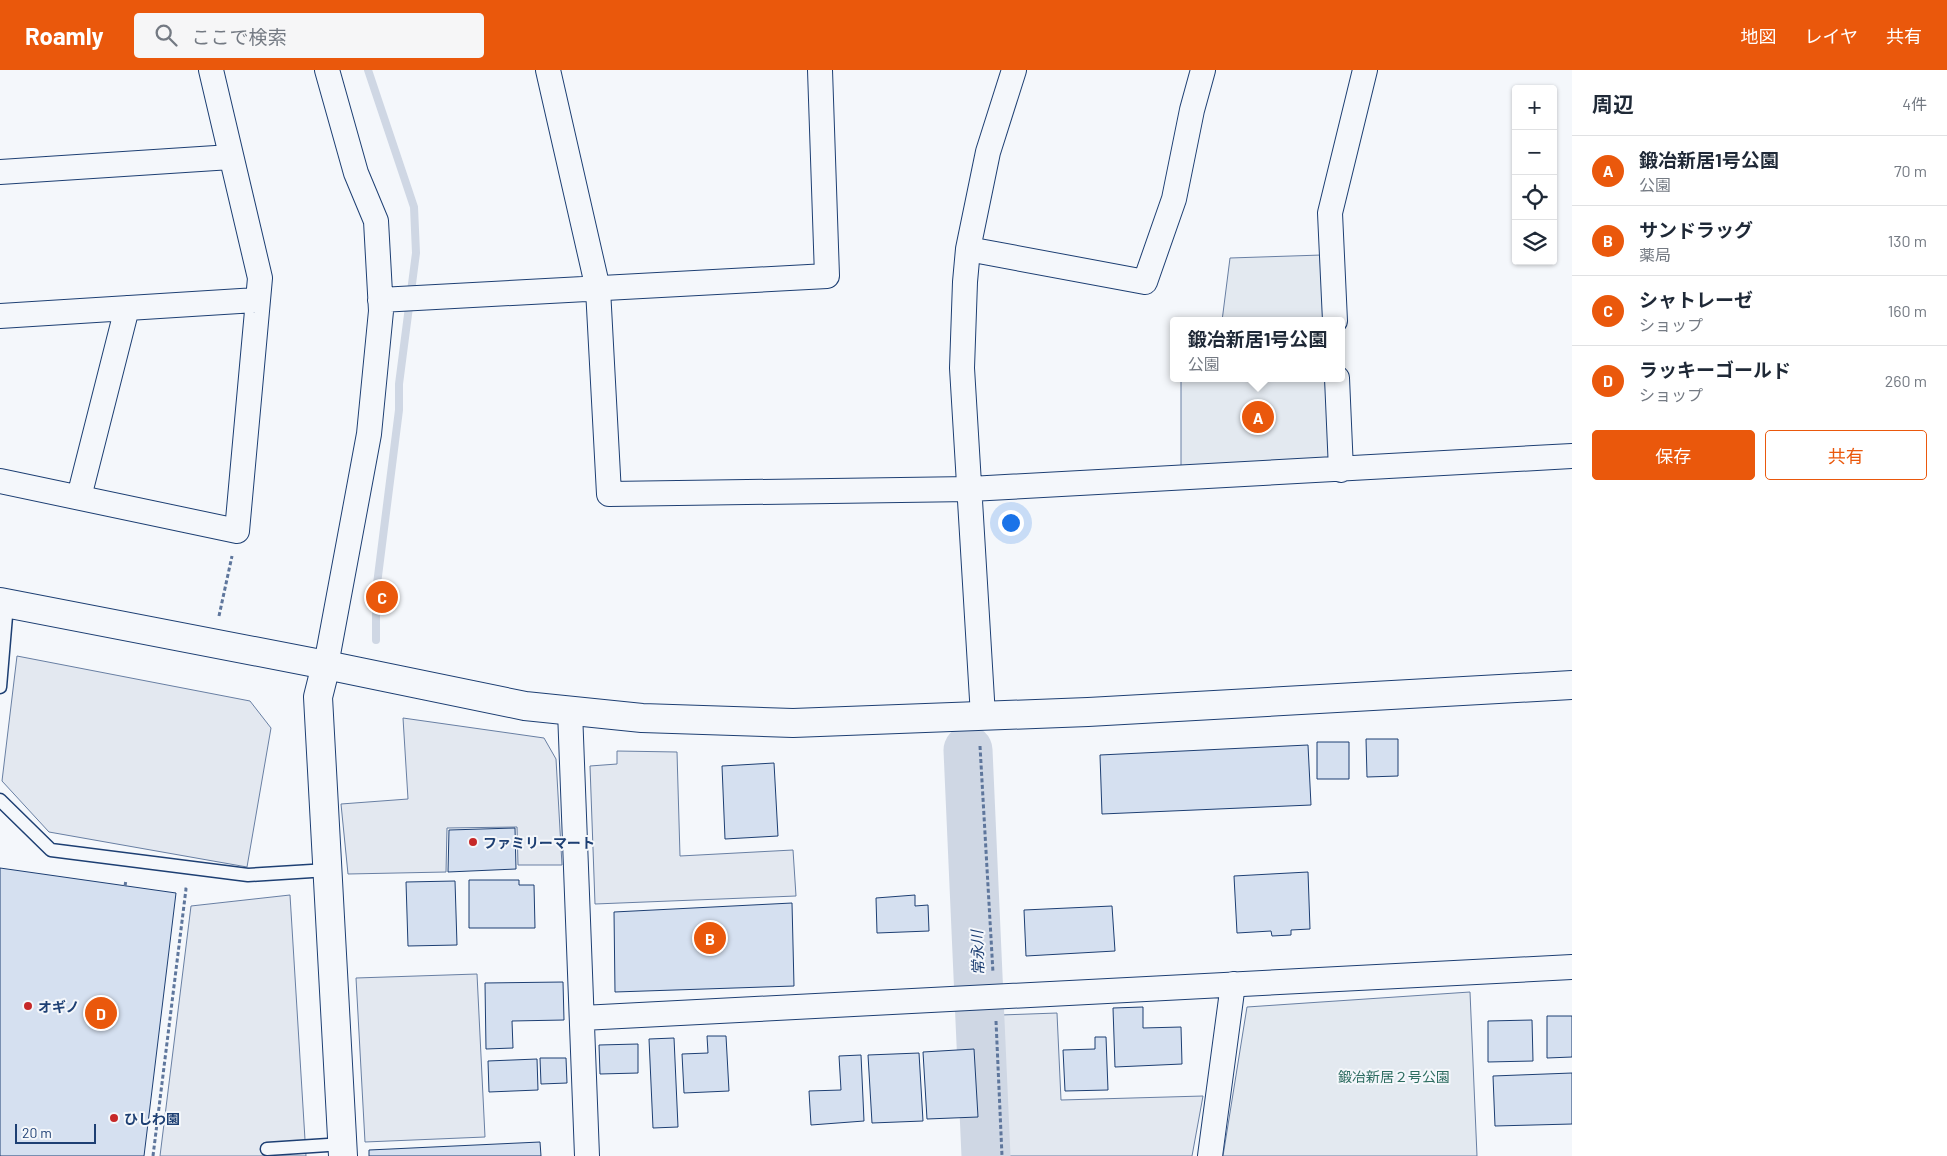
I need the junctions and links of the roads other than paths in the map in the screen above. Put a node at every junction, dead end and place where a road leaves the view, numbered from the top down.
1 (211, 70) edge
2 (327, 70) edge
3 (548, 70) edge
4 (820, 70) edge
5 (1014, 70) edge
6 (1203, 70) edge
7 (1365, 70) edge
8 (231, 157) junction
9 (0, 172) edge
10 (968, 249) junction
11 (598, 289) junction
12 (257, 300) junction
13 (380, 300) junction
14 (127, 308) junction
15 (0, 316) edge
16 (1335, 317) edge
17 (1337, 382) edge
18 (1572, 456) edge
19 (1341, 470) junction
20 (0, 481) edge
21 (970, 489) junction
22 (79, 497) junction
23 (4, 603) edge
24 (326, 665) junction
25 (1572, 685) edge
26 (0, 687) edge
27 (570, 711) junction
28 (983, 716) junction
29 (0, 800) edge
30 (328, 870) junction
31 (1572, 967) edge
32 (1233, 984) junction
33 (582, 1018) junction
34 (267, 1149) dead end
35 (343, 1150) edge
36 (588, 1156) edge
37 (1210, 1156) edge

1 - 8 street
2 - 13 street
3 - 11 street
4 - 11 street
5 - 10 street
6 - 10 street
7 - 16 street
8 - 9 street
8 - 12 street
10 - 21 street
11 - 13 street
11 - 21 street
12 - 14 street
12 - 22 street
13 - 24 street
14 - 15 street
14 - 22 street
17 - 19 street
18 - 19 street
19 - 21 street
20 - 22 street
21 - 28 street
23 - 24 street
23 - 26 lane
24 - 27 street
24 - 30 street
25 - 28 street
27 - 28 street
27 - 33 street
29 - 30 lane
30 - 35 street
31 - 32 street
32 - 33 street
32 - 37 street
33 - 36 street
34 - 35 lane

